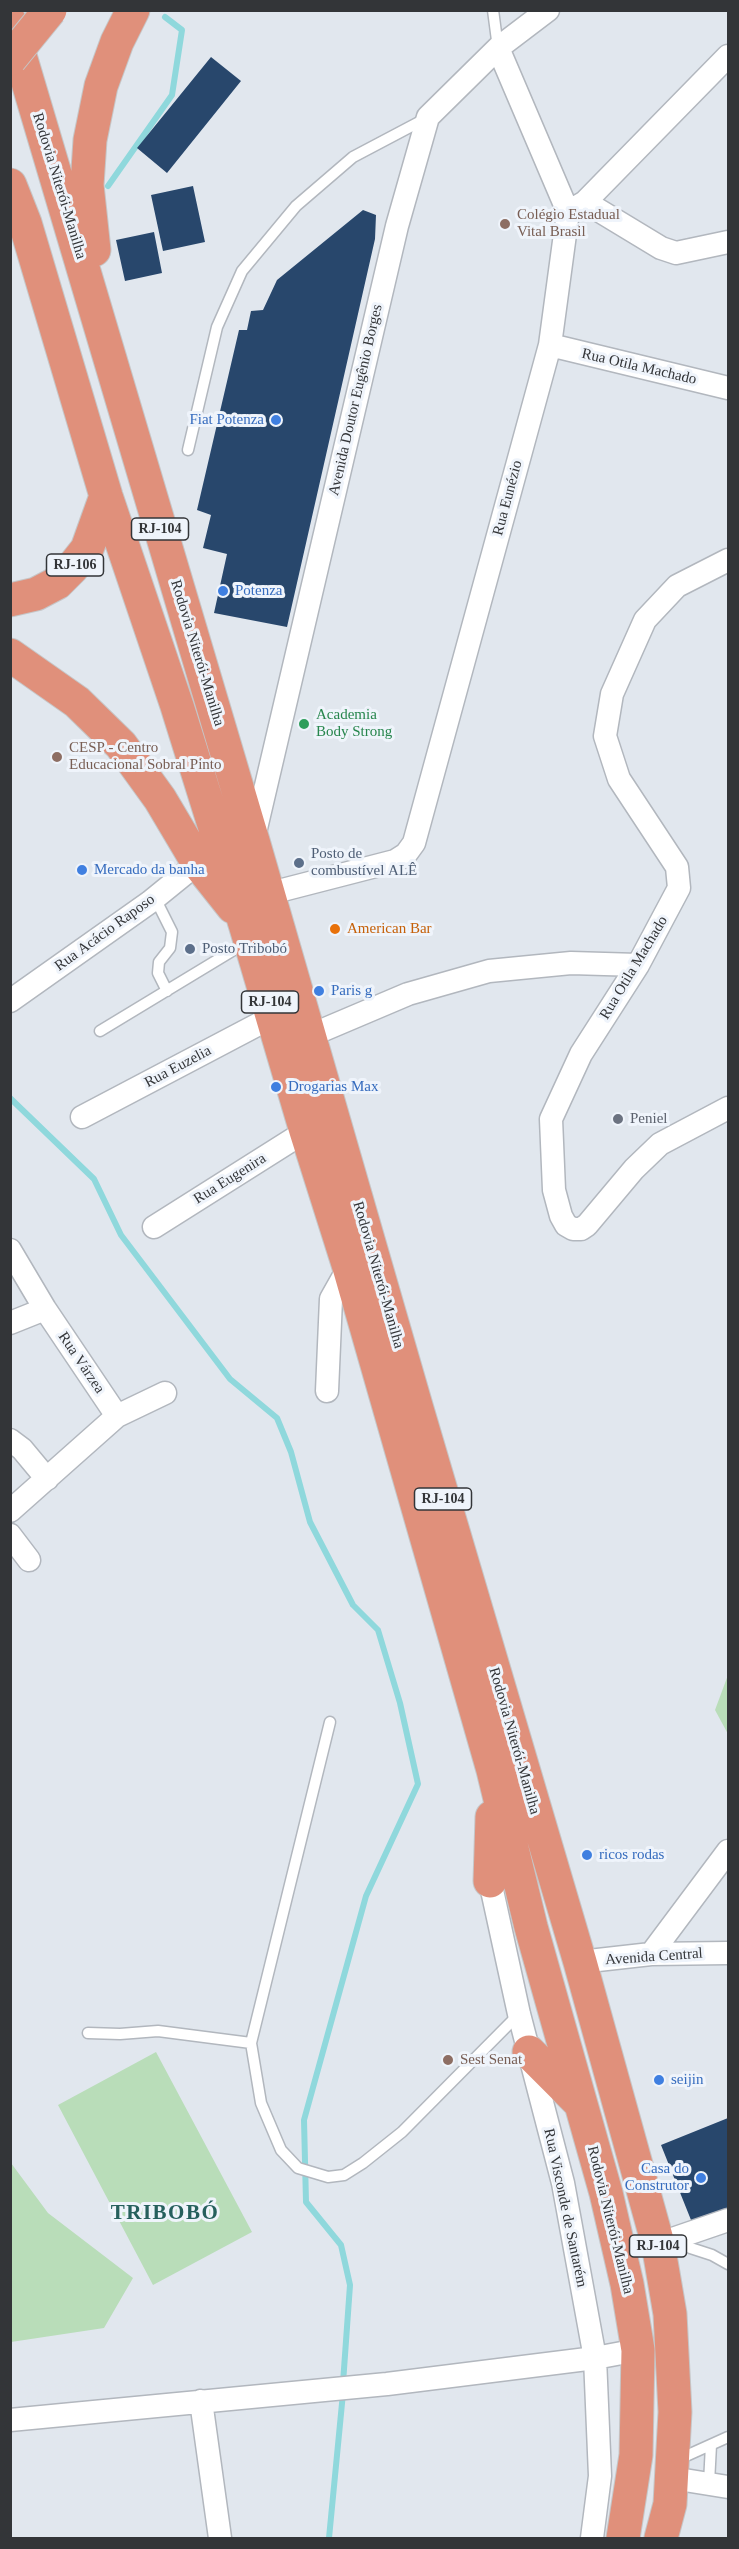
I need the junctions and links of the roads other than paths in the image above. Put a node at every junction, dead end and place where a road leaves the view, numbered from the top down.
1 (22, 10) edge
2 (50, 10) edge
3 (133, 10) edge
4 (493, 10) edge
5 (548, 10) edge
6 (10, 23) edge
7 (498, 48) junction
8 (729, 56) edge
9 (10, 59) edge
10 (428, 117) junction
11 (10, 185) edge
12 (577, 207) junction
13 (729, 242) edge
14 (103, 332) junction
15 (550, 345) junction
16 (729, 388) edge
17 (188, 450) dead end
18 (106, 496) junction
19 (729, 560) edge
20 (10, 600) edge
21 (10, 655) edge
22 (253, 841) junction
23 (198, 863) junction
24 (267, 894) junction
25 (155, 898) junction
26 (248, 932) junction
27 (638, 965) junction
28 (167, 991) junction
29 (10, 1001) edge
30 (274, 1016) junction
31 (99, 1031) dead end
32 (309, 1036) junction
33 (729, 1108) edge
34 (82, 1117) dead end
35 (306, 1131) junction
36 (154, 1227) dead end
37 (10, 1250) edge
38 (349, 1267) junction
39 (45, 1309) junction
40 (10, 1323) edge
41 (327, 1392) dead end
42 (165, 1393) dead end
43 (117, 1416) junction
44 (10, 1440) edge
45 (47, 1479) junction
46 (10, 1511) edge
47 (10, 1535) edge
48 (29, 1560) dead end
49 (330, 1722) dead end
50 (493, 1770) junction
51 (729, 1851) edge
52 (490, 1881) joint
53 (729, 1953) edge
54 (651, 1954) junction
55 (580, 1962) junction
56 (519, 2014) junction
57 (88, 2032) dead end
58 (251, 2043) junction
59 (528, 2052) junction
60 (579, 2102) junction
61 (729, 2220) edge
62 (664, 2243) junction
63 (729, 2264) edge
64 (638, 2350) junction
65 (595, 2358) junction
66 (201, 2401) junction
67 (10, 2420) edge
68 (729, 2437) edge
69 (711, 2445) junction
70 (671, 2481) junction
71 (719, 2485) edge
72 (220, 2538) edge
73 (592, 2538) edge
74 (623, 2538) edge
75 (661, 2538) edge
76 (674, 2538) edge

1 - 6 highway
2 - 9 highway, bridge
3 - 14 highway
4 - 7 lane
5 - 7 street, Avenida Doutor Eugênio Borges
6 - 14 highway, Rodovia Niterói-Manilha / RJ-104
7 - 10 street, Avenida Doutor Eugênio Borges
7 - 12 street
8 - 12 street
10 - 17 lane
10 - 22 street, Avenida Doutor Eugênio Borges
11 - 18 highway, Rodovia Niterói-Manilha / RJ-104
12 - 13 street
12 - 15 street, Rua Eunézio
14 - 22 highway, Rodovia Niterói-Manilha / RJ-104
15 - 16 street, Rua Otila Machado
15 - 24 street, Rua Eunézio
18 - 20 highway, RJ-106
18 - 26 highway, Rodovia Niterói-Manilha / RJ-104
19 - 27 street, Rua Otila Machado
21 - 23 highway
22 - 24 highway, Rodovia Niterói-Manilha / RJ-104
23 - 25 street, Rua Acácio Raposo
23 - 26 highway
24 - 32 highway, Rodovia Niterói-Manilha / RJ-104
25 - 28 lane
25 - 29 street, Rua Acácio Raposo
26 - 28 lane
26 - 30 highway, Rodovia Niterói-Manilha / RJ-104
27 - 32 street
27 - 33 street, Rua Otila Machado
28 - 31 lane
30 - 34 street, Rua Euzelia
30 - 35 highway, Rodovia Niterói-Manilha / RJ-104
32 - 55 highway, Rodovia Niterói-Manilha / RJ-104
35 - 36 street, Rua Eugenira
35 - 38 highway, Rodovia Niterói-Manilha / RJ-104
37 - 39 street, Rua Várzea
38 - 41 street
38 - 50 highway, Rodovia Niterói-Manilha / RJ-104
39 - 40 street
39 - 43 street, Rua Várzea
42 - 43 street
43 - 45 street
44 - 45 street
45 - 46 street
47 - 48 street
49 - 58 lane
50 - 52 highway
50 - 60 highway, Rodovia Niterói-Manilha / RJ-104
51 - 54 street
52 - 56 street, Rua Visconde de Santarém
53 - 54 street, Avenida Central
54 - 55 street, Avenida Central
55 - 62 highway, Rodovia Niterói-Manilha / RJ-104
56 - 58 lane
56 - 59 street, Rua Visconde de Santarém
57 - 58 lane
59 - 60 highway
59 - 65 street, Rua Visconde de Santarém
60 - 64 highway, Rodovia Niterói-Manilha / RJ-104
61 - 62 street
62 - 63 lane
62 - 70 highway, Rodovia Niterói-Manilha / RJ-104
64 - 65 street
64 - 74 highway, Rodovia Niterói-Manilha / RJ-104
65 - 66 street
65 - 73 street, Rua Visconde de Santarém
66 - 67 street
66 - 72 street
68 - 69 lane
69 - 70 lane
69 - 71 lane
70 - 71 street
70 - 75 highway, Rodovia Niterói-Manilha / RJ-104
70 - 76 lane

